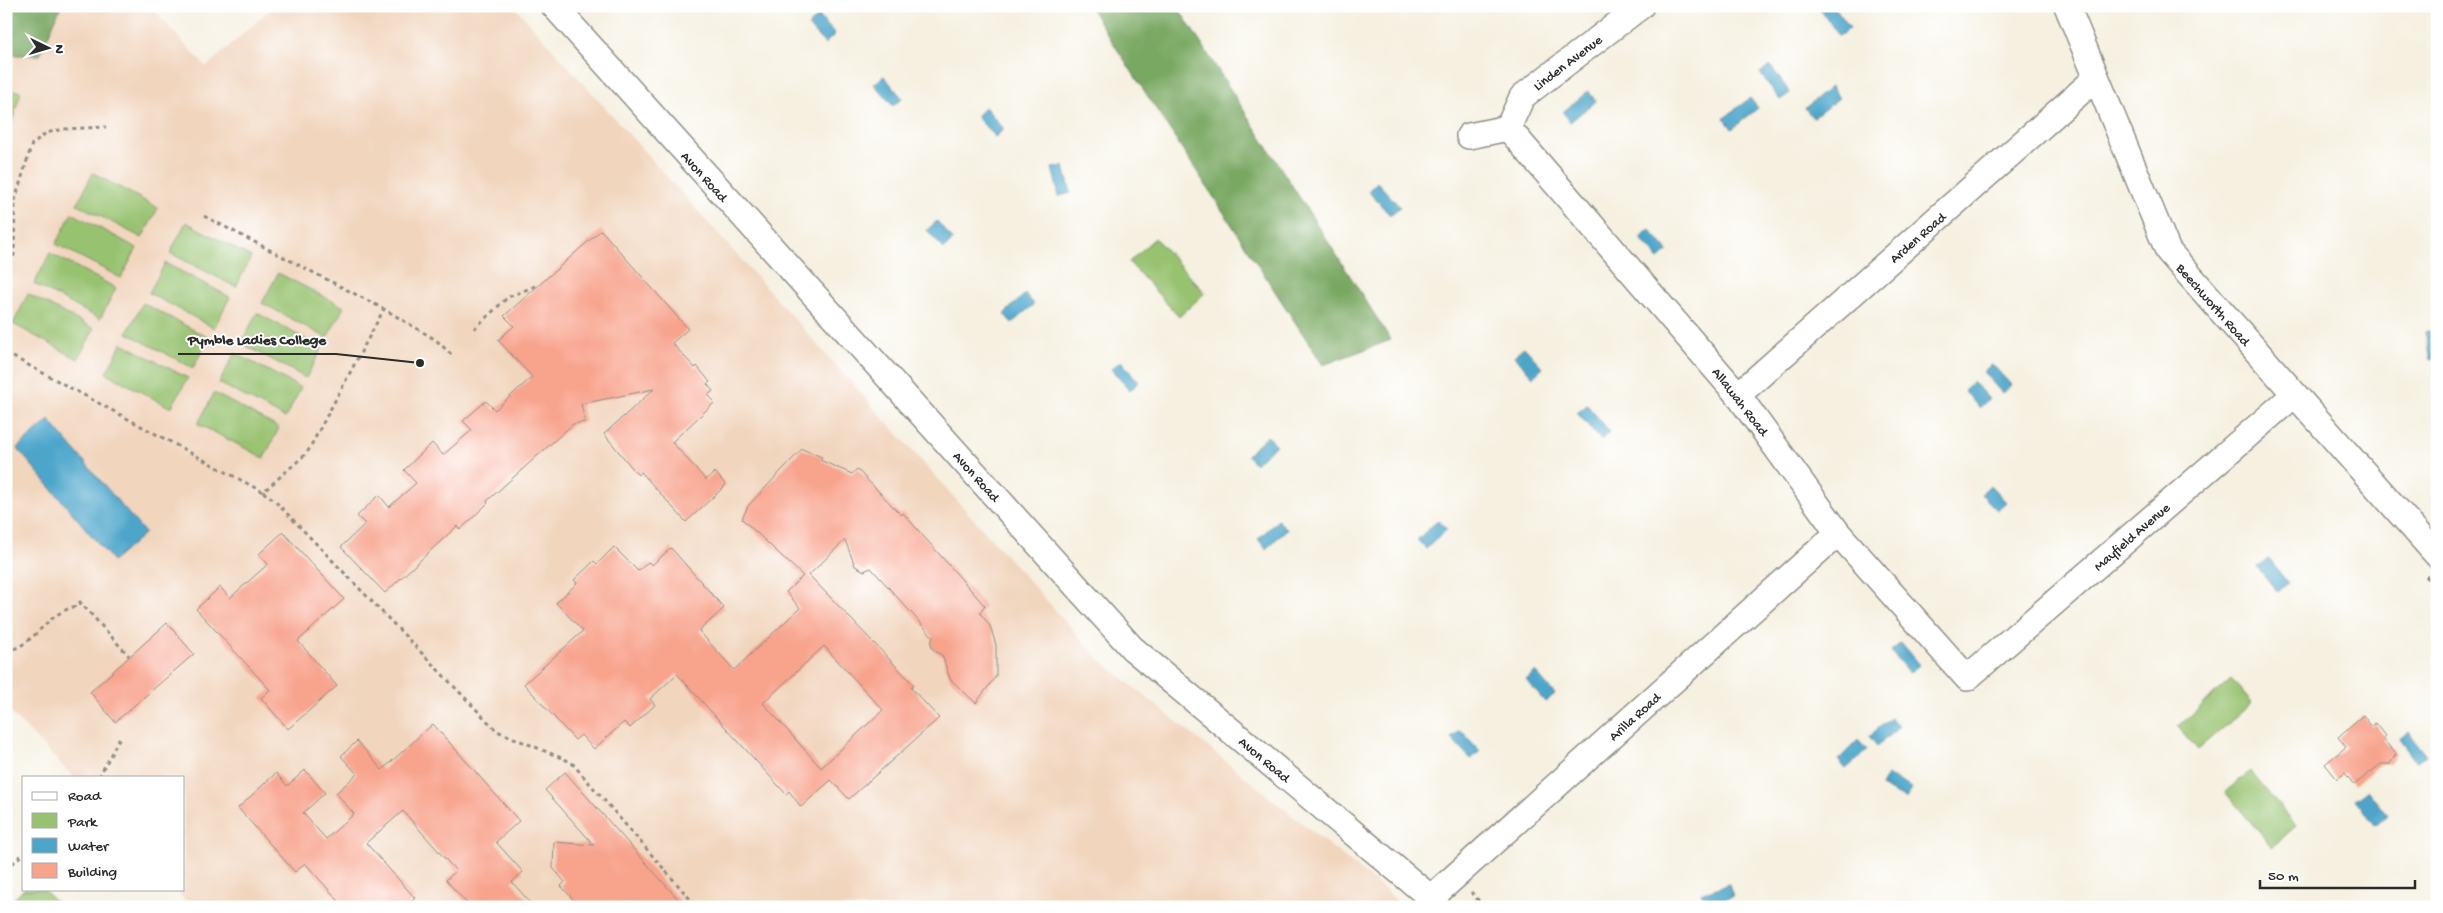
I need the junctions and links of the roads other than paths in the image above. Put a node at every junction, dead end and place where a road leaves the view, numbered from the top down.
1 (554, 6) edge
2 (1641, 6) edge
3 (2067, 6) edge
4 (2095, 79) junction
5 (1508, 128) junction
6 (1469, 136) dead end
7 (1738, 395) junction
8 (2294, 395) junction
9 (1838, 533) junction
10 (2437, 555) edge
11 (1967, 678) joint
12 (1434, 903) edge

1 - 12 street, Avon Road
2 - 5 street, Linden Avenue
3 - 4 street, Beechworth Road
4 - 7 street, Arden Road
4 - 8 street, Beechworth Road
5 - 6 street
5 - 7 street, Allawah Road
7 - 9 street, Allawah Road
8 - 10 street, Beechworth Road
8 - 11 street, Mayfield Avenue
9 - 11 street, Allawah Road
9 - 12 street, Arilla Road

